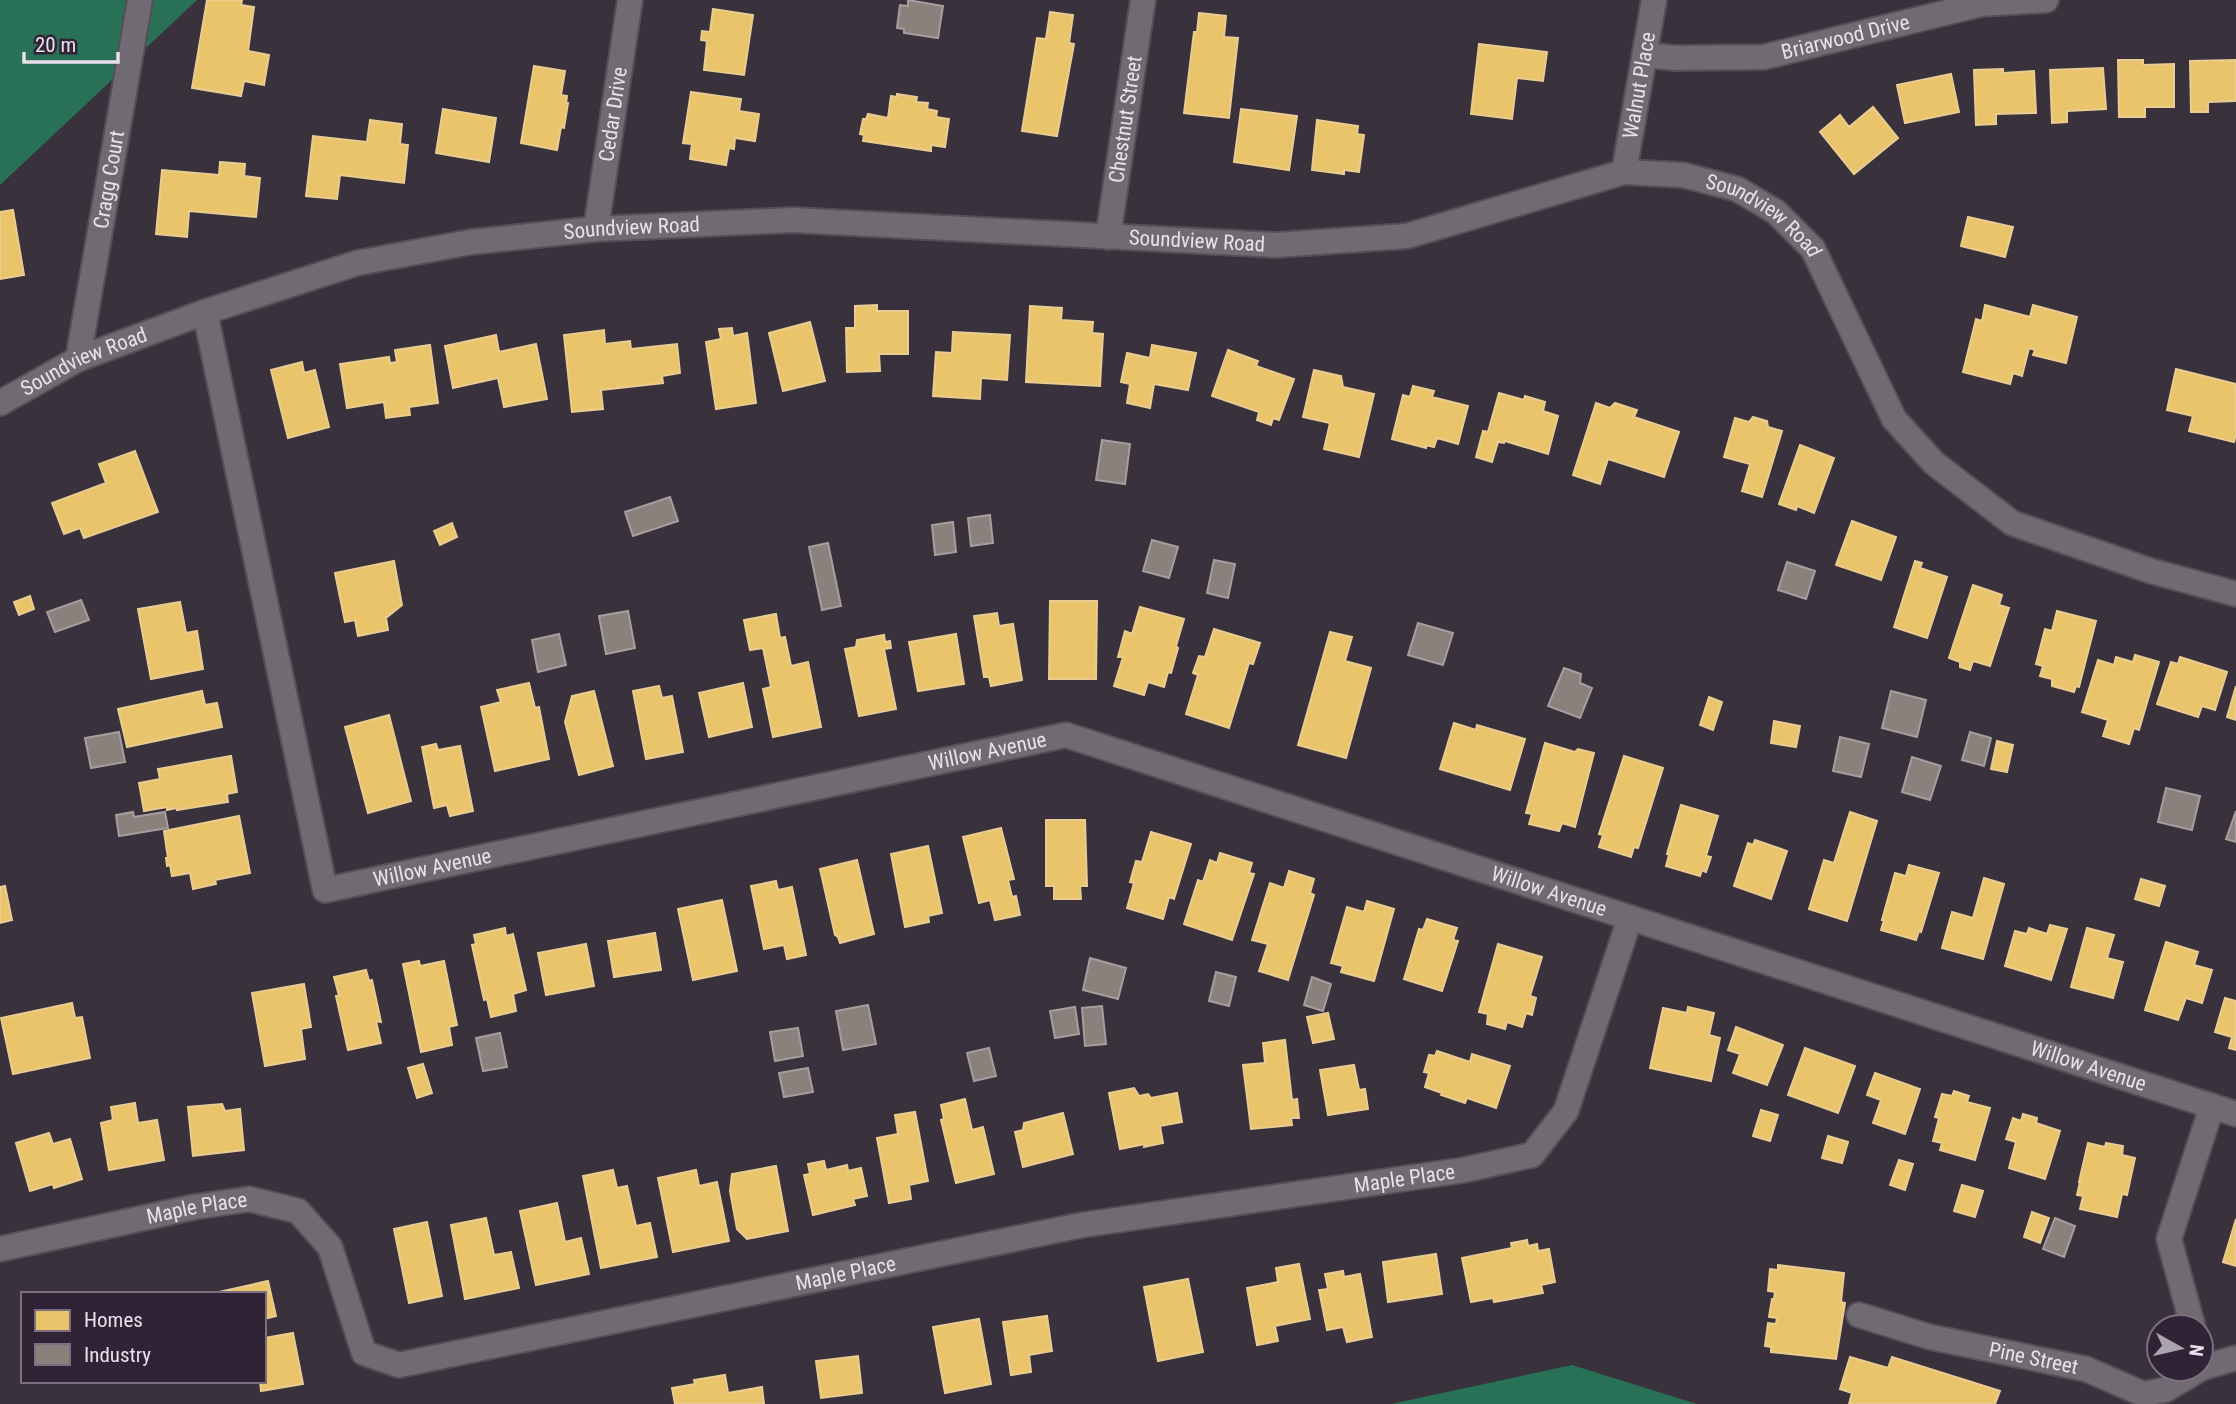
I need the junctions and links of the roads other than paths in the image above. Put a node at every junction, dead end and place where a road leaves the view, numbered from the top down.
1 (139, 0) edge
2 (630, 0) edge
3 (1143, 0) edge
4 (1654, 0) edge
5 (2046, 0) edge
6 (1645, 55) junction
7 (1624, 172) junction
8 (596, 229) junction
9 (1108, 237) junction
10 (205, 312) junction
11 (78, 359) junction
12 (0, 403) edge
13 (2236, 594) edge
14 (1630, 918) junction
15 (2212, 1106) junction
16 (2236, 1114) edge
17 (0, 1249) edge
18 (2189, 1313) edge
19 (1859, 1315) dead end
20 (2236, 1358) edge
21 (2215, 1362) edge
22 (2175, 1383) edge

1 - 11 street, Cragg Court
2 - 8 street, Cedar Drive
3 - 9 street, Chestnut Street
4 - 6 street, Walnut Place
5 - 6 street, Briarwood Drive
6 - 7 street, Walnut Place
7 - 9 street, Soundview Road
7 - 13 street, Soundview Road
8 - 9 street, Soundview Road
8 - 10 street, Soundview Road
10 - 11 street, Soundview Road
10 - 14 street, Willow Avenue
11 - 12 street, Soundview Road
14 - 15 street, Willow Avenue
14 - 17 street, Maple Place
15 - 16 street, Willow Avenue
15 - 18 street
19 - 22 street, Pine Street
20 - 21 street, Pine Street

